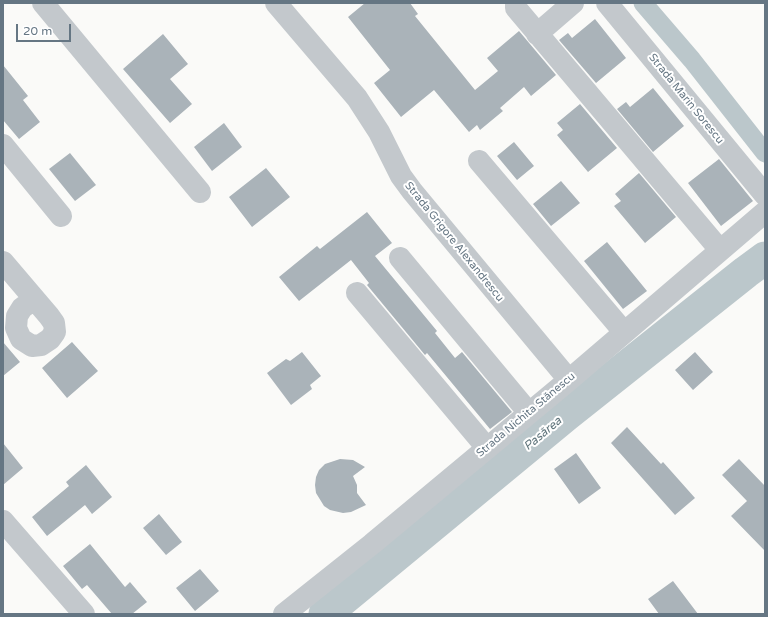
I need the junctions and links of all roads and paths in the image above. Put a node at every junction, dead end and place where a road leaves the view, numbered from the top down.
1 (43, 3) edge
2 (276, 3) edge
3 (573, 3) edge
4 (607, 3) edge
5 (516, 6) edge
6 (537, 34) junction
7 (3, 145) edge
8 (479, 161) dead end
9 (200, 192) dead end
10 (765, 195) edge
11 (765, 212) edge
12 (61, 216) dead end
13 (720, 250) junction
14 (400, 258) dead end
15 (3, 262) edge
16 (357, 292) dead end
17 (34, 299) dead end
18 (624, 332) junction
19 (568, 380) junction
20 (529, 413) junction
21 (487, 448) junction
22 (3, 521) edge
23 (84, 614) edge
24 (284, 614) edge

1 - 9 street
2 - 19 street, Strada Grigore Alexandrescu
3 - 6 street
4 - 10 street, Strada Marin Sorescu
5 - 6 street
6 - 13 street
7 - 12 street
8 - 18 street
11 - 13 street, Strada Nichita Stănescu
13 - 18 street, Strada Nichita Stănescu
14 - 20 street
15 - 17 street
16 - 21 street
18 - 19 street, Strada Nichita Stănescu
19 - 20 street, Strada Nichita Stănescu
20 - 21 street, Strada Nichita Stănescu
21 - 24 street, Strada Nichita Stănescu
22 - 23 street

